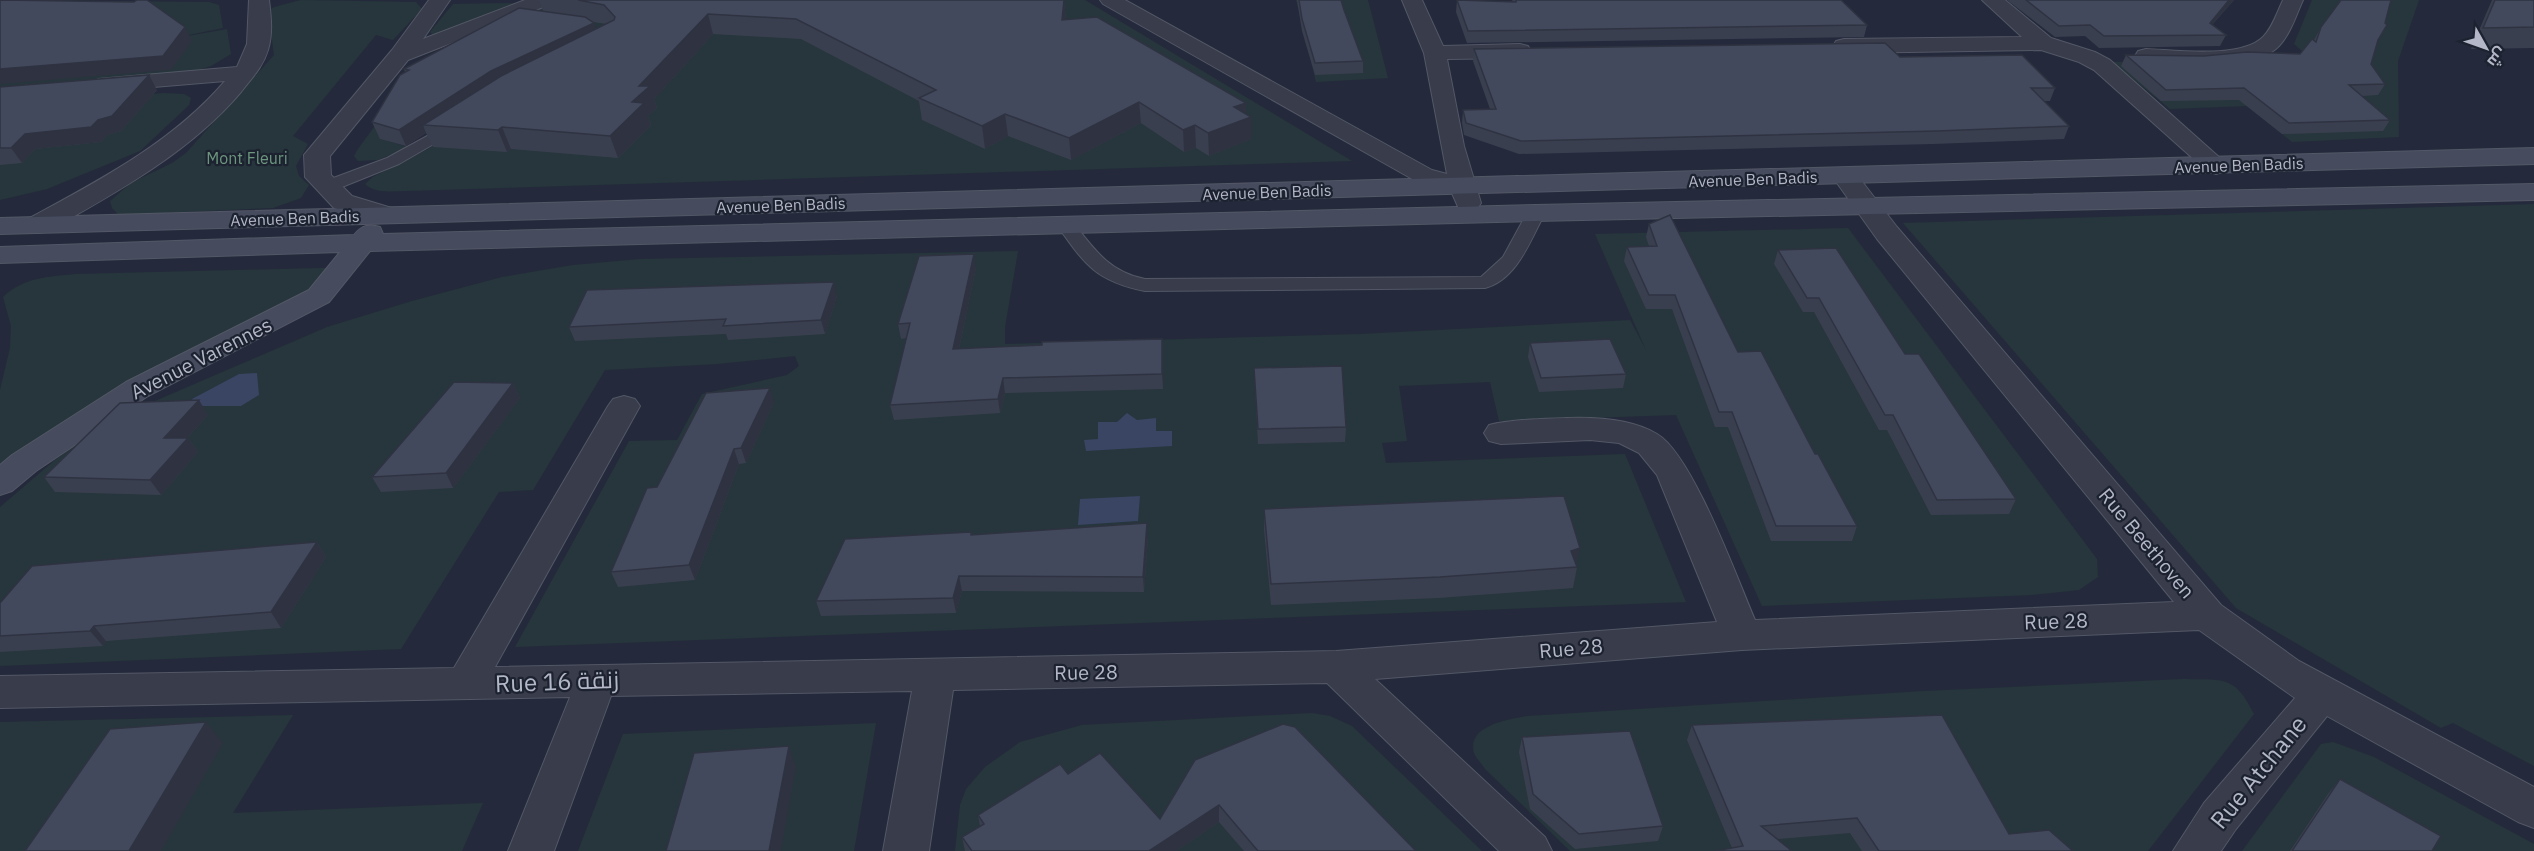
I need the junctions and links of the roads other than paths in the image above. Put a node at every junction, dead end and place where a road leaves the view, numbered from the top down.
1 (259, 0) edge
2 (440, 0) edge
3 (1110, 0) edge
4 (1412, 0) edge
5 (1992, 0) edge
6 (2293, 0) edge
7 (542, 9) edge
8 (2043, 43) junction
9 (1828, 46) edge
10 (1542, 51) edge
11 (1435, 53) junction
12 (400, 55) junction
13 (2087, 57) junction
14 (245, 73) junction
15 (81, 86) edge
16 (468, 116) edge
17 (2534, 156) edge
18 (2216, 166) junction
19 (1845, 176) junction
20 (1463, 186) junction
21 (326, 187) junction
22 (2534, 192) edge
23 (1868, 207) junction
24 (1536, 213) junction
25 (385, 215) junction
26 (1472, 215) junction
27 (38, 225) junction
28 (1066, 225) junction
29 (0, 226) edge
30 (361, 245) junction
31 (2, 260) edge
32 (624, 406) dead end
33 (1501, 433) dead end
34 (0, 483) edge
35 (2207, 615) junction
36 (1742, 635) junction
37 (1336, 667) junction
38 (935, 674) junction
39 (597, 679) junction
40 (465, 684) junction
41 (0, 692) edge
42 (2322, 694) junction
43 (2534, 809) edge
44 (531, 851) edge
45 (906, 851) edge
46 (1529, 851) edge
47 (2196, 851) edge

1 - 14 street
2 - 12 street
3 - 20 street
4 - 11 street
5 - 8 street
6 - 13 street
7 - 12 street
8 - 9 street
8 - 13 street
10 - 11 street
11 - 20 street
12 - 21 street
13 - 18 street
14 - 15 street
14 - 27 street
16 - 21 lane
17 - 18 main road, Avenue Ben Badis
18 - 19 main road, Avenue Ben Badis
19 - 20 main road, Avenue Ben Badis
19 - 23 street, Rue Beethoven
20 - 25 main road, Avenue Ben Badis
20 - 26 street
21 - 25 street
22 - 23 main road, Avenue Ben Badis
23 - 24 main road, Avenue Ben Badis
23 - 35 street, Rue Beethoven
24 - 26 main road, Avenue Ben Badis
24 - 28 lane
25 - 27 main road, Avenue Ben Badis
25 - 30 main road, Avenue Varennes
26 - 28 main road, Avenue Ben Badis
27 - 29 main road, Avenue Ben Badis
27 - 31 main road
28 - 30 main road, Avenue Ben Badis
30 - 31 main road, Avenue Ben Badis
30 - 34 main road, Avenue Varennes
32 - 40 street
33 - 36 street
35 - 36 street, Rue 28
35 - 42 street, Rue Beethoven
36 - 37 street, Rue 28
37 - 38 street, Rue 28
37 - 46 street
38 - 39 street, Rue 16 زنقة
38 - 45 street
39 - 40 street, Rue 16 زنقة
39 - 44 street
40 - 41 street, Rue 16 زنقة
42 - 43 street, Rue Beethoven
42 - 47 street, Rue Atchane

